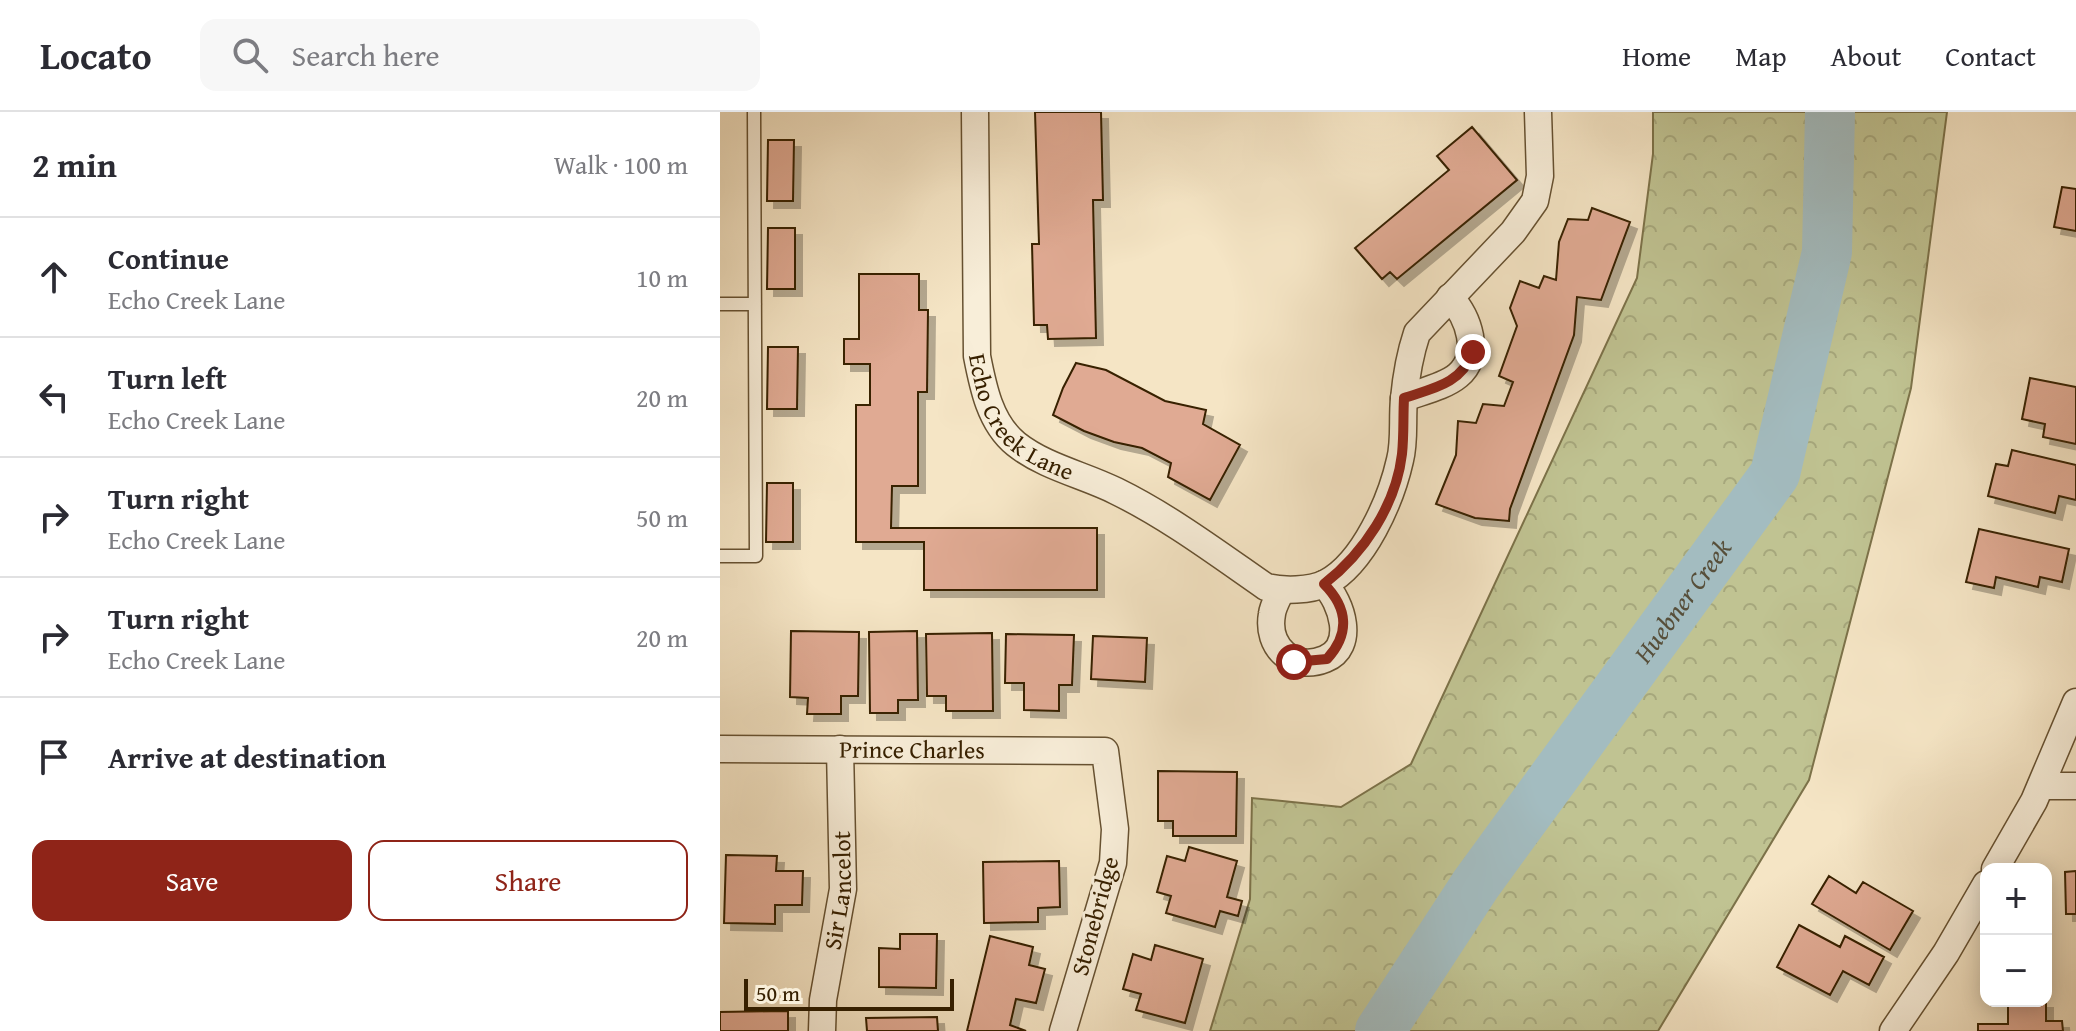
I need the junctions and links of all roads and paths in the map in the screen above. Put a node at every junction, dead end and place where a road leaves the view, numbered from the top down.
1 (754, 112) edge
2 (975, 112) edge
3 (1538, 112) edge
4 (1450, 297) junction
5 (720, 304) edge
6 (755, 304) junction
7 (1404, 398) junction
8 (720, 556) edge
9 (1324, 584) junction
10 (1281, 591) junction
11 (2076, 702) edge
12 (720, 749) edge
13 (840, 749) junction
14 (1105, 751) joint
15 (2041, 786) junction
16 (2076, 786) edge
17 (1998, 863) edge
18 (1980, 894) edge
19 (822, 1031) edge
20 (1063, 1031) edge
21 (1893, 1031) edge

1 - 6 lane
2 - 10 street, Echo Creek Lane
3 - 4 street
4 - 7 street
4 - 7 street
5 - 6 lane
6 - 8 lane
7 - 9 street
9 - 10 street
9 - 10 street
11 - 15 street
12 - 13 street, Prince Charles
13 - 14 street, Prince Charles
13 - 19 street, Sir Lancelot
14 - 20 street, Stonebridge
15 - 16 street
15 - 17 street
18 - 21 street

